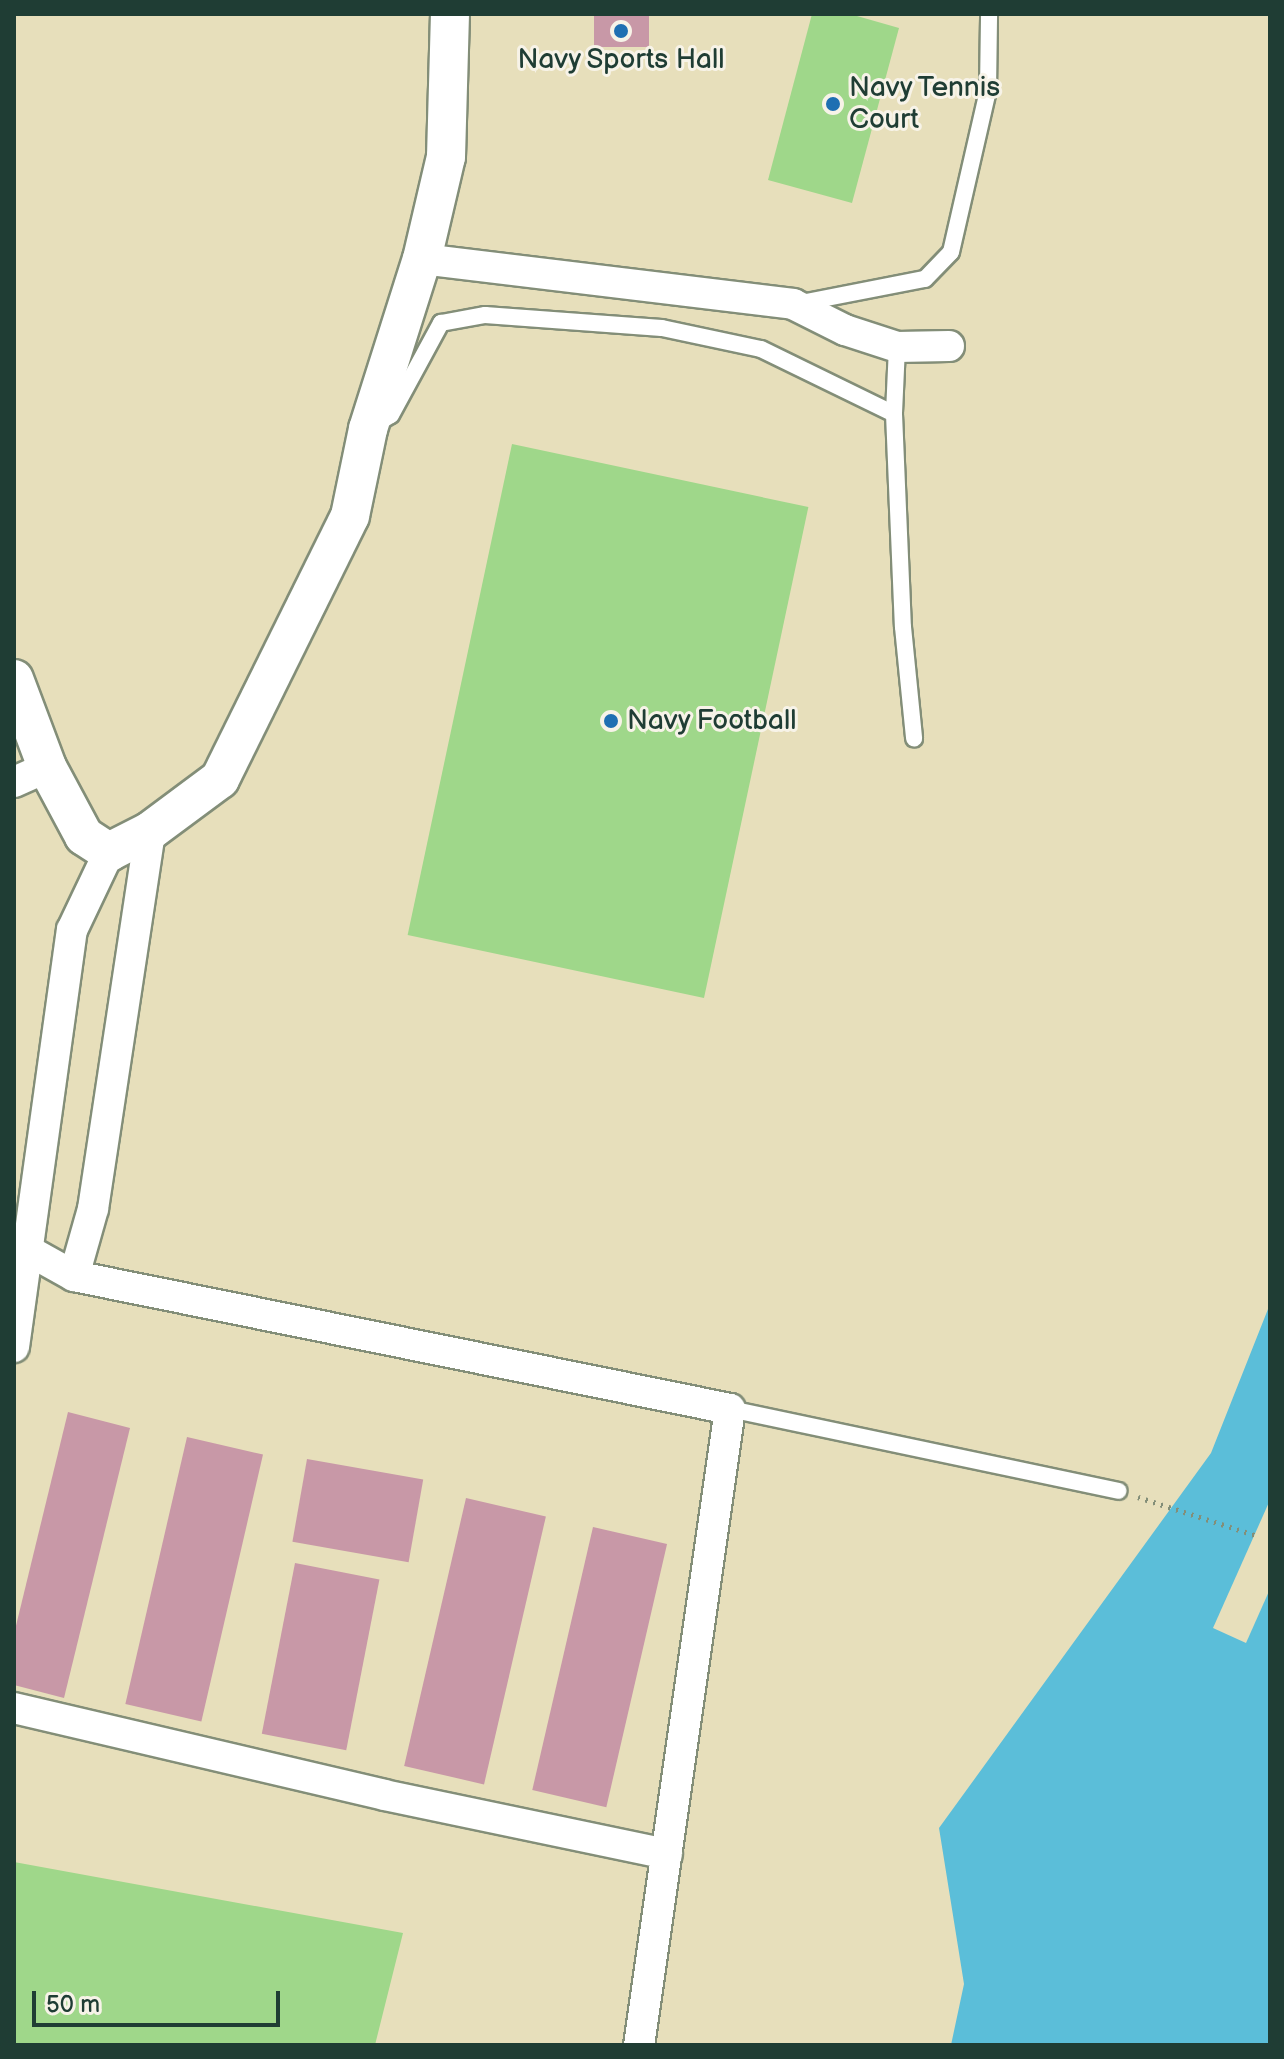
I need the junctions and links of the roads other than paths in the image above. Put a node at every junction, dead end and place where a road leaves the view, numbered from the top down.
1 (450, 14) edge
2 (989, 14) edge
3 (422, 259) junction
4 (793, 304) junction
5 (949, 346) dead end
6 (897, 347) junction
7 (894, 414) junction
8 (368, 429) junction
9 (14, 679) edge
10 (14, 722) edge
11 (914, 738) dead end
12 (31, 774) edge
13 (150, 831) junction
14 (109, 852) junction
15 (29, 1251) junction
16 (74, 1276) junction
17 (14, 1347) edge
18 (730, 1409) junction
19 (1118, 1491) road end
20 (14, 1708) edge
21 (667, 1854) junction
22 (639, 2045) edge

1 - 3 street
2 - 4 lane
3 - 4 street
3 - 8 street
4 - 6 street
5 - 6 street
6 - 7 lane
7 - 8 lane
7 - 11 lane
8 - 13 street
9 - 12 street
10 - 12 street
12 - 14 street
13 - 14 street
13 - 16 street
14 - 15 street
15 - 16 street
15 - 17 street
16 - 18 street
18 - 19 lane
18 - 21 street
20 - 21 street
21 - 22 street

